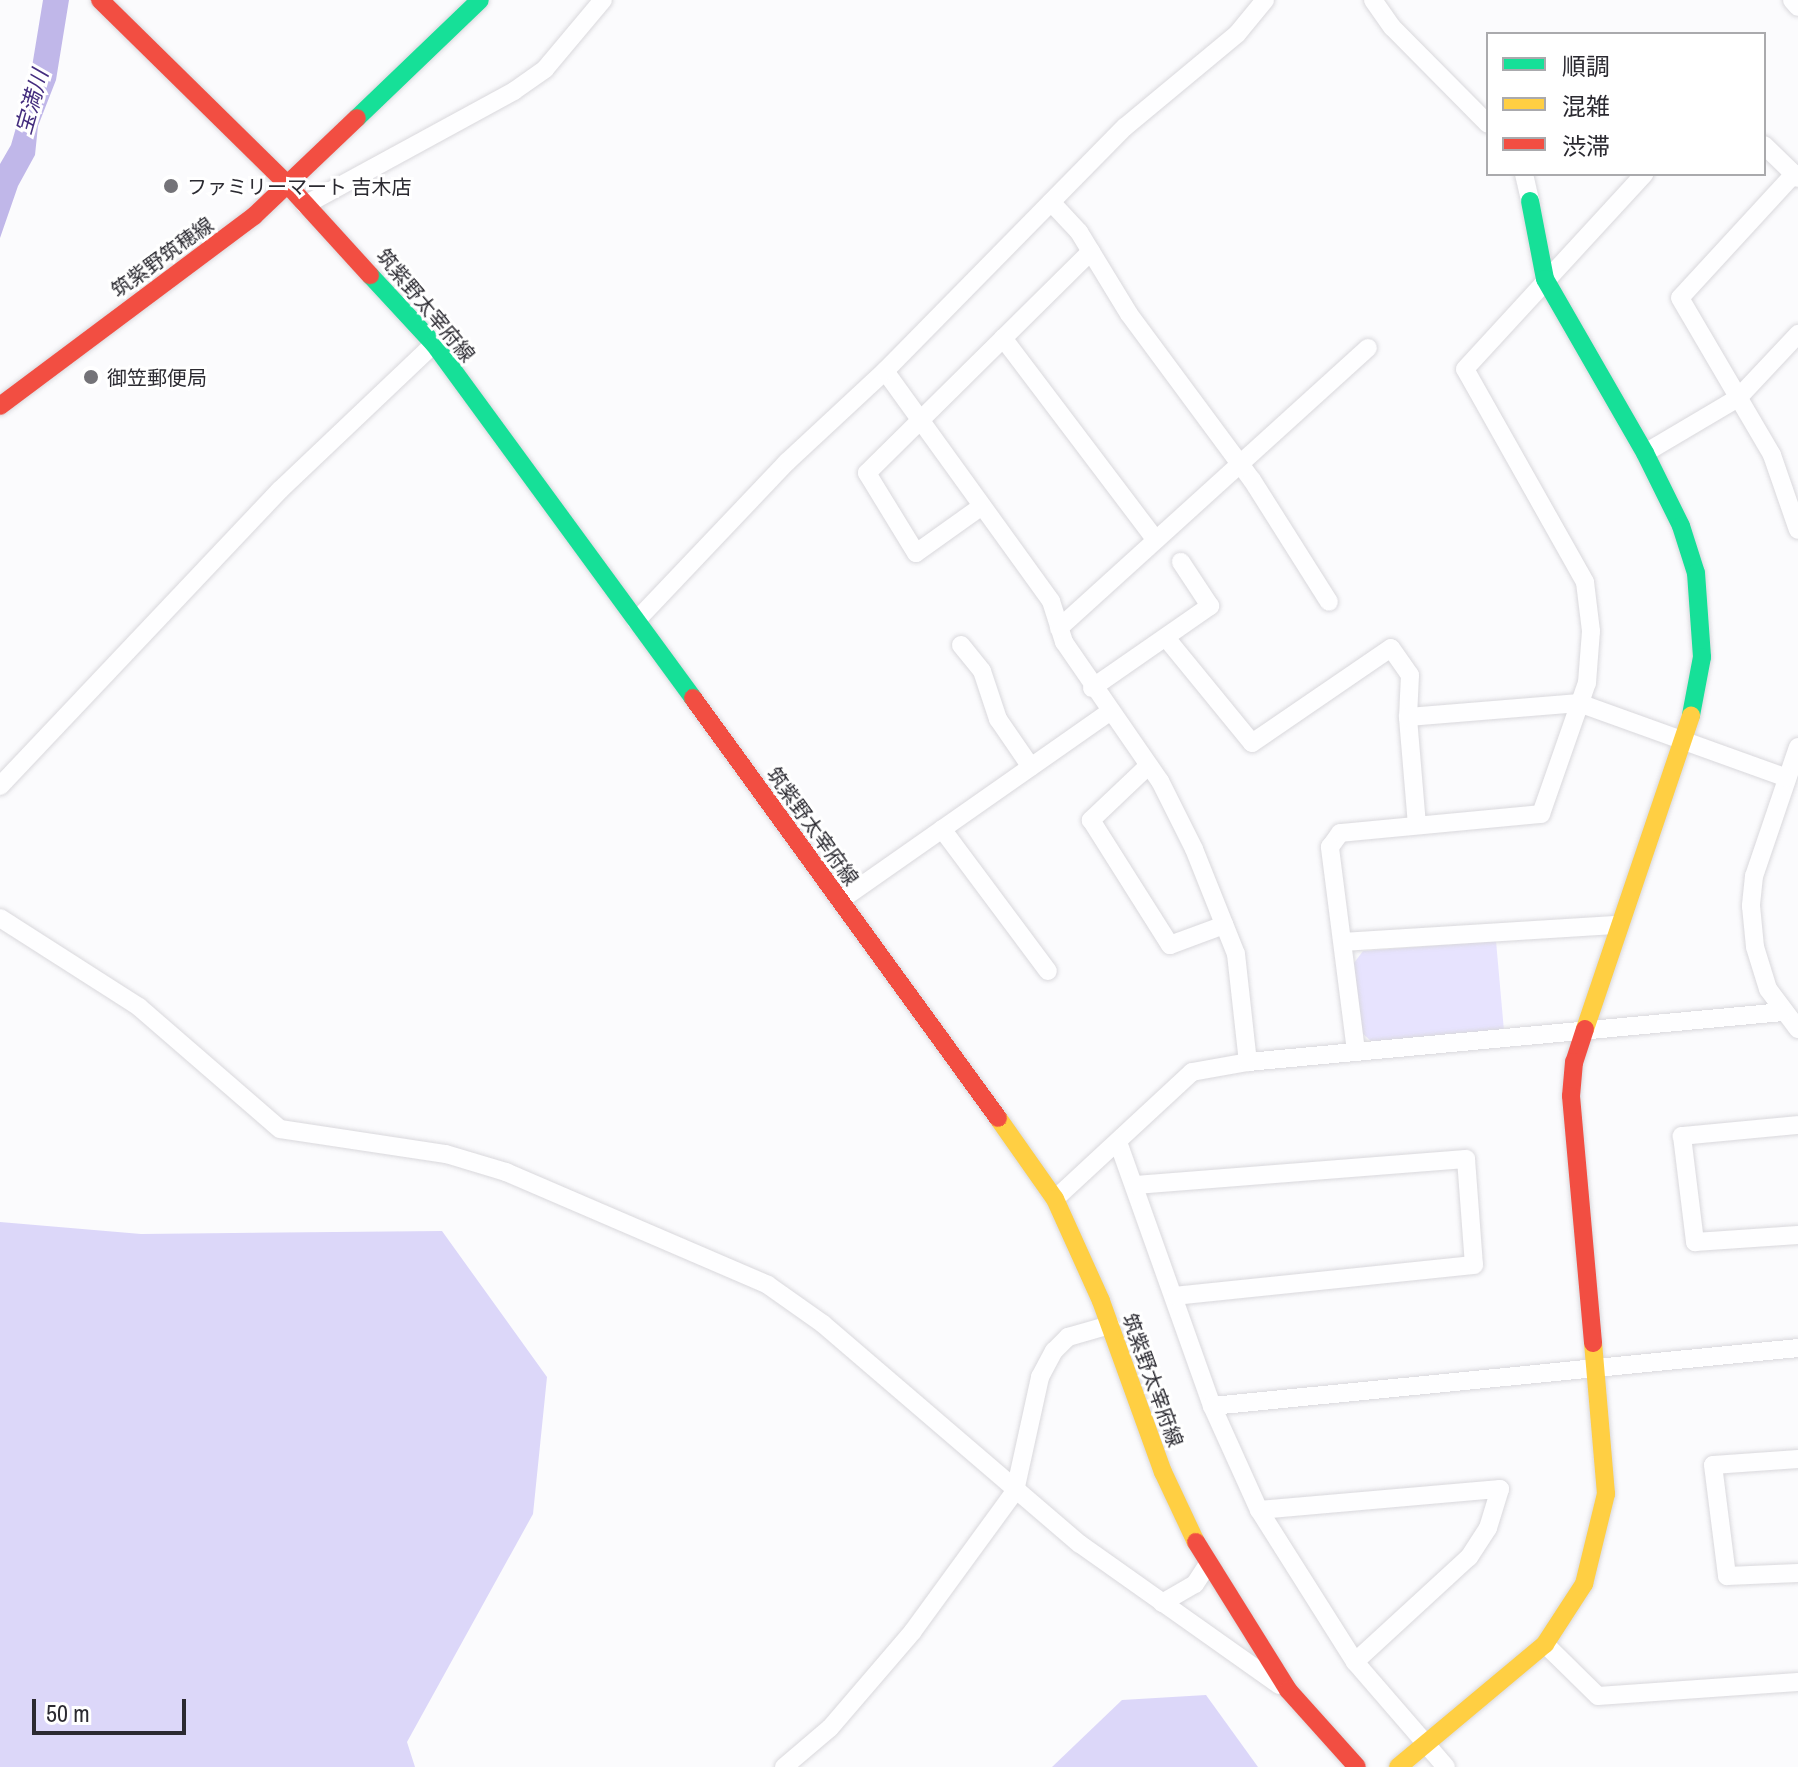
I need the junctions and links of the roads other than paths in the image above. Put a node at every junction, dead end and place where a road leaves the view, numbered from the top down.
1 (480, 0) edge
2 (603, 0) edge
3 (1265, 0) edge
4 (1373, 0) edge
5 (1792, 0) edge
6 (106, 6) edge
7 (1798, 7) edge
8 (1486, 122) edge
9 (1766, 147) edge
10 (1524, 176) edge
11 (1642, 176) edge
12 (1796, 176) edge
13 (288, 185) junction
14 (1530, 201) joint
15 (1051, 202) junction
16 (305, 205) junction
17 (1091, 251) junction
18 (1545, 279) junction
19 (1798, 334) edge
20 (1003, 338) junction
21 (434, 344) junction
22 (1368, 348) dead end
23 (885, 371) junction
24 (1738, 398) junction
25 (0, 406) edge
26 (921, 421) junction
27 (1645, 453) junction
28 (1240, 465) junction
29 (1795, 500) edge
30 (982, 506) junction
31 (1798, 530) edge
32 (1156, 540) junction
33 (1181, 562) dead end
34 (1329, 602) dead end
35 (636, 621) junction
36 (1059, 628) junction
37 (1167, 639) junction
38 (961, 645) dead end
39 (1092, 688) junction
40 (1579, 703) junction
41 (1109, 712) junction
42 (1408, 717) junction
43 (1683, 738) junction
44 (1798, 747) edge
45 (1148, 766) junction
46 (1031, 767) junction
47 (1787, 778) junction
48 (0, 786) edge
49 (1417, 825) junction
50 (942, 829) junction
51 (841, 900) junction
52 (0, 918) edge
53 (1224, 925) junction
54 (1617, 925) junction
55 (1343, 942) junction
56 (1048, 971) dead end
57 (1783, 1012) junction
58 (1798, 1029) edge
59 (1583, 1030) junction
60 (1356, 1051) junction
61 (1248, 1062) junction
62 (1798, 1125) edge
63 (1118, 1142) junction
64 (1135, 1185) junction
65 (1055, 1199) junction
66 (1798, 1235) edge
67 (1176, 1296) junction
68 (1110, 1325) junction
69 (1798, 1348) edge
70 (1595, 1367) junction
71 (1212, 1406) junction
72 (1798, 1459) edge
73 (1015, 1491) junction
74 (1259, 1510) junction
75 (1208, 1564) junction
76 (1798, 1573) edge
77 (1162, 1603) junction
78 (1545, 1644) junction
79 (1355, 1662) junction
80 (1798, 1682) edge
81 (1288, 1690) junction
82 (1426, 1745) junction
83 (784, 1767) edge
84 (1357, 1767) edge
85 (1398, 1767) edge
86 (1446, 1767) edge

1 - 13 main road, 筑紫野筑穂線
2 - 16 street
3 - 15 street
4 - 8 street
5 - 7 street
6 - 13 main road, 筑紫野太宰府線
9 - 12 street
10 - 14 street
11 - 18 street
12 - 24 street
13 - 16 main road, 筑紫野太宰府線
13 - 25 main road, 筑紫野筑穂線
14 - 18 main road
15 - 17 street
15 - 23 street
16 - 21 main road, 筑紫野太宰府線
17 - 20 street
17 - 28 street
18 - 27 main road
18 - 40 street
19 - 24 street
20 - 26 street
20 - 32 street
21 - 35 main road, 筑紫野太宰府線
21 - 48 street
22 - 28 street
23 - 26 street
23 - 35 street
24 - 27 street
24 - 29 street
26 - 30 street
26 - 30 street
27 - 43 main road
28 - 32 street
28 - 34 street
29 - 31 street
30 - 36 street
32 - 36 street
33 - 37 street
35 - 51 main road, 筑紫野太宰府線
36 - 39 street
37 - 39 street
37 - 42 street
38 - 46 street
39 - 41 street
40 - 42 street
40 - 43 street
40 - 49 street
41 - 45 street
41 - 46 street
42 - 49 street
43 - 47 street
43 - 54 main road
44 - 47 street
45 - 53 street
45 - 53 street
46 - 50 street
47 - 57 street
49 - 55 street
50 - 51 street
50 - 56 street
51 - 65 main road, 筑紫野太宰府線
52 - 73 street
53 - 61 street
54 - 55 street
54 - 59 main road
55 - 60 street
57 - 58 street
57 - 59 street
59 - 60 street
59 - 70 main road
60 - 61 street
61 - 63 street
62 - 66 street
63 - 64 street
63 - 65 street
64 - 67 street
64 - 67 street
65 - 68 main road, 筑紫野太宰府線
67 - 71 street
68 - 73 street
68 - 75 main road, 筑紫野太宰府線
69 - 70 street
70 - 71 street
70 - 78 main road
71 - 74 street
72 - 76 street
73 - 77 street
73 - 83 street
74 - 79 street
74 - 79 street
75 - 77 street
75 - 81 main road, 筑紫野太宰府線
77 - 81 street
78 - 80 street
78 - 82 main road
79 - 82 street
81 - 84 main road, 筑紫野太宰府線
82 - 85 main road
82 - 86 street

